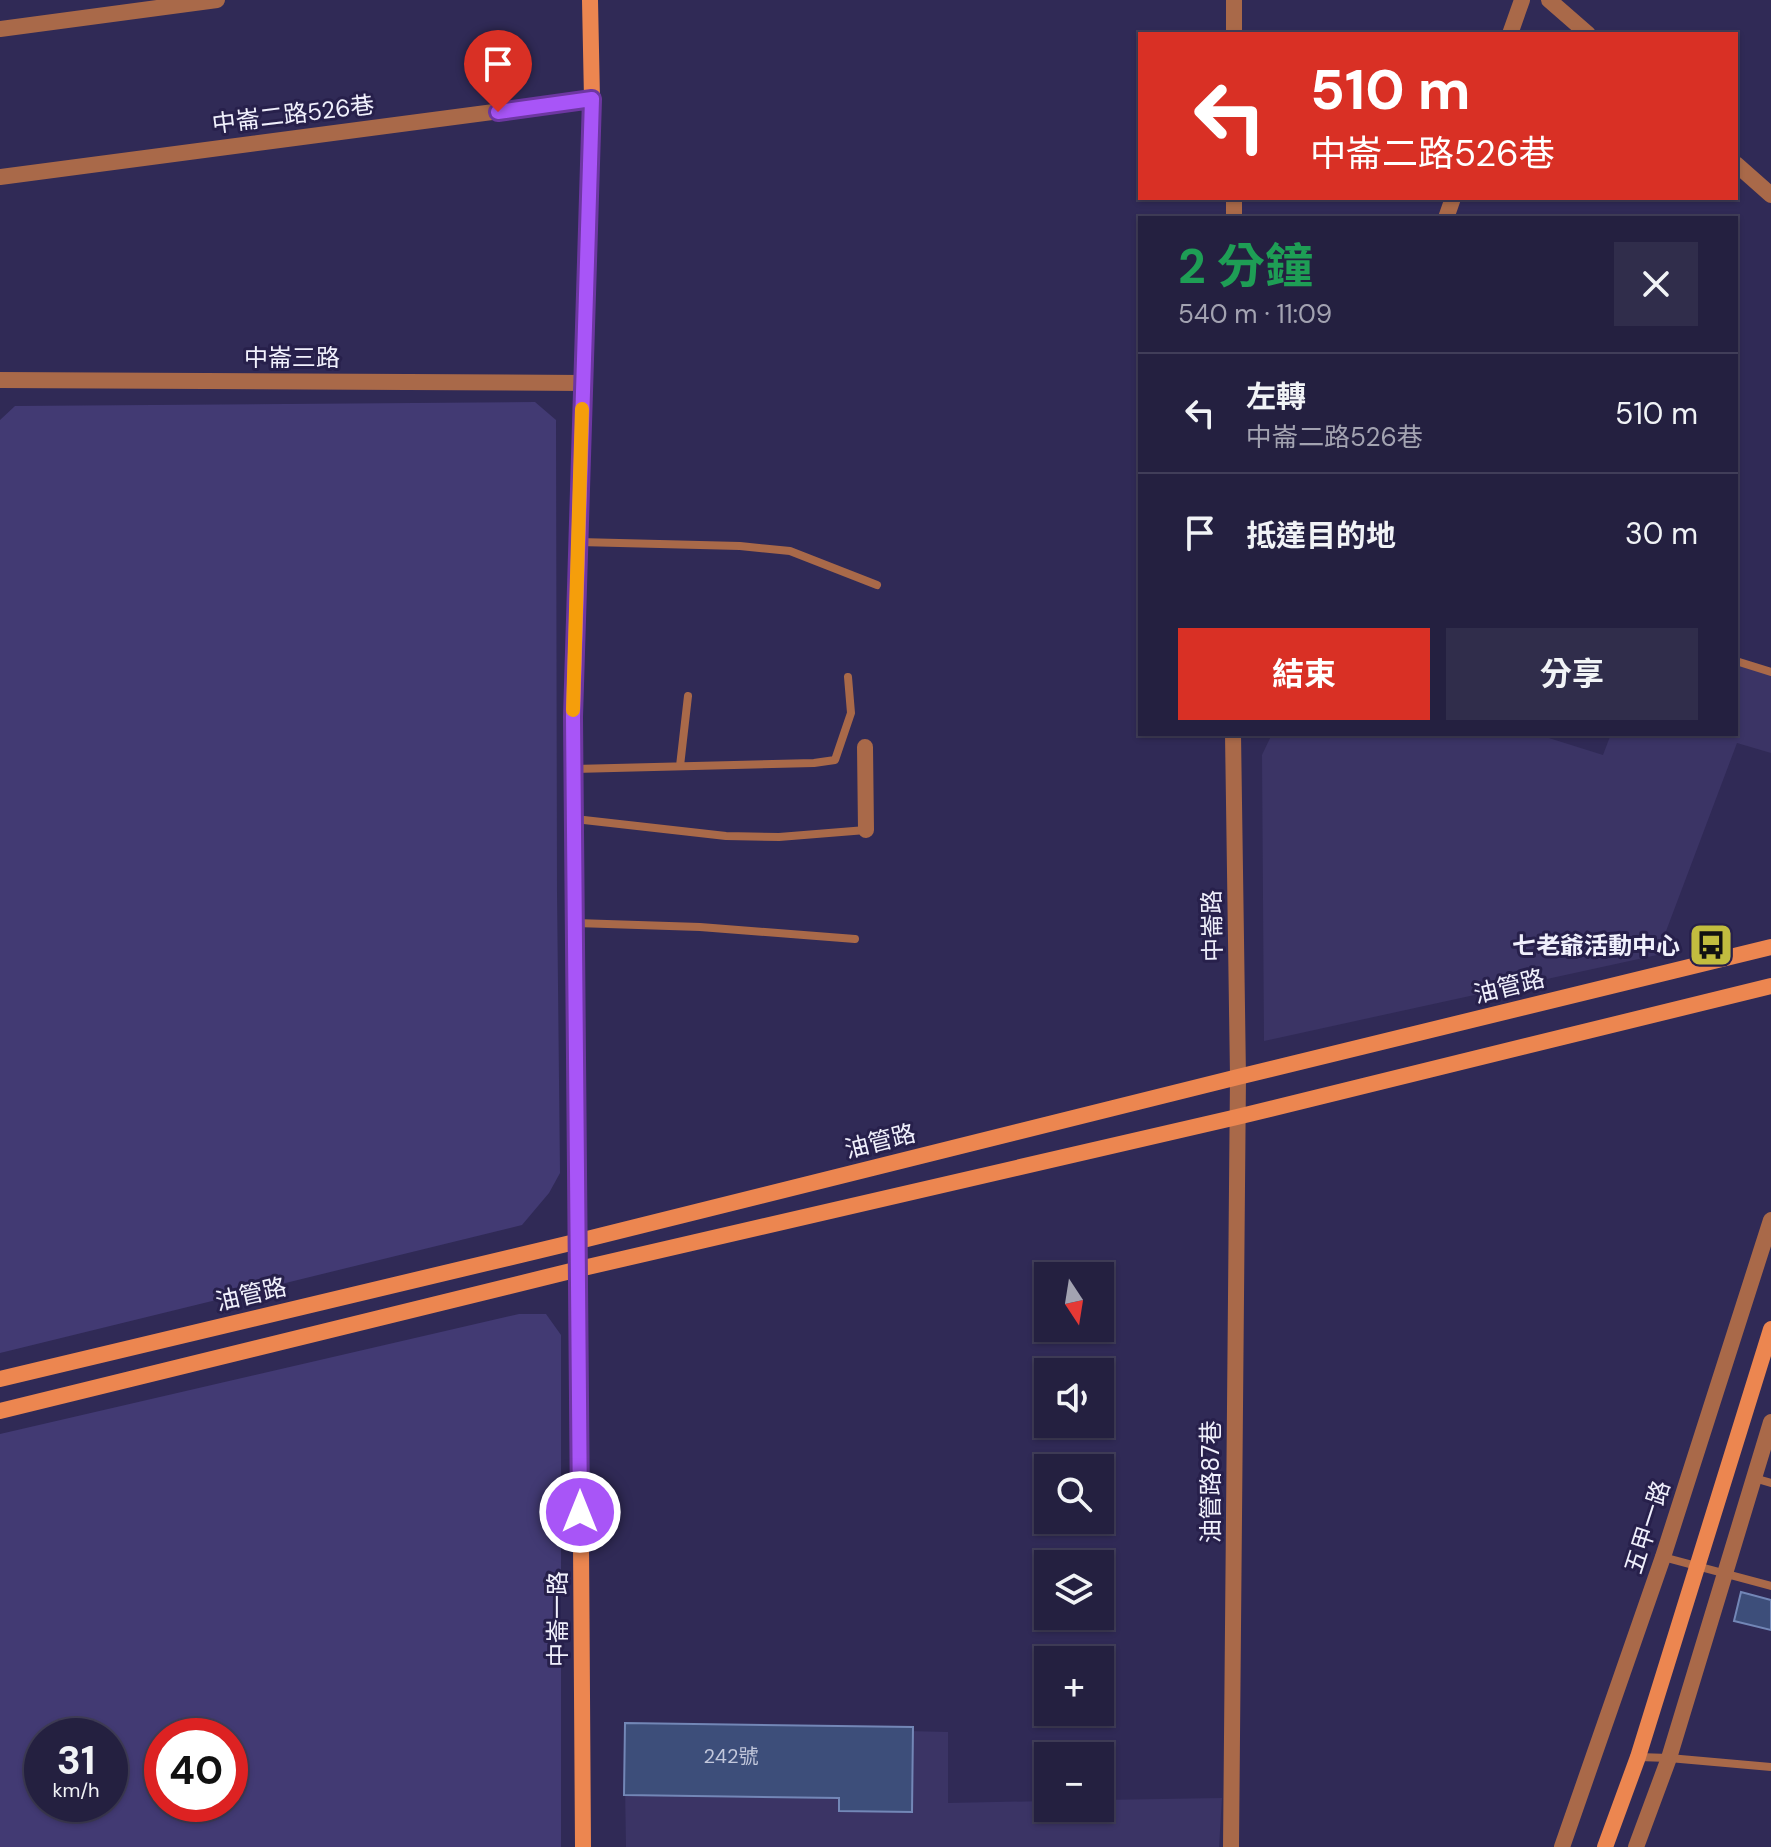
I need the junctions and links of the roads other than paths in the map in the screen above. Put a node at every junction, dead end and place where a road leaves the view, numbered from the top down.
1 (217, 0) edge
2 (590, 0) edge
3 (1234, 0) edge
4 (1522, 0) edge
5 (1549, 0) edge
6 (0, 29) edge
7 (1234, 32) edge
8 (1511, 32) edge
9 (1586, 32) edge
10 (592, 99) junction
11 (1738, 166) edge
12 (0, 177) edge
13 (1771, 195) edge
14 (0, 380) edge
15 (583, 383) junction
16 (578, 542) junction
17 (877, 585) dead end
18 (1738, 662) edge
19 (1771, 672) edge
20 (848, 677) dead end
21 (688, 696) dead end
22 (1233, 740) edge
23 (865, 747) dead end
24 (680, 766) junction
25 (573, 769) junction
26 (574, 819) junction
27 (866, 830) joint
28 (575, 923) junction
29 (855, 939) dead end
30 (1771, 947) edge
31 (1771, 986) edge
32 (1238, 1077) junction
33 (1237, 1117) junction
34 (1771, 1220) edge
35 (579, 1241) junction
36 (579, 1269) junction
37 (1771, 1329) edge
38 (0, 1379) edge
39 (0, 1411) edge
40 (1771, 1422) edge
41 (1754, 1478) junction
42 (1771, 1483) edge
43 (1663, 1557) junction
44 (1698, 1565) junction
45 (1724, 1573) junction
46 (1771, 1586) edge
47 (1638, 1757) junction
48 (1669, 1758) junction
49 (1771, 1767) edge
50 (583, 1847) edge
51 (1231, 1847) edge
52 (1562, 1847) edge
53 (1605, 1847) edge
54 (1636, 1847) edge

1 - 6 street
2 - 10 street, 中崙一路
3 - 7 street
4 - 8 street
5 - 9 street
10 - 12 street, 中崙二路526巷
10 - 15 street, 中崙一路
11 - 13 street
14 - 15 street, 中崙三路
15 - 16 street, 中崙一路
16 - 17 lane
16 - 25 street, 中崙一路
18 - 19 lane
20 - 24 lane
21 - 24 lane
22 - 32 street, 中崙路
23 - 27 street
24 - 25 lane
25 - 26 street, 中崙一路
26 - 27 lane
26 - 28 street, 中崙一路
28 - 29 lane
28 - 35 street, 中崙一路
30 - 32 street, 油管路
31 - 33 street
32 - 33 street, 中崙路
32 - 35 street, 油管路
33 - 36 street
33 - 51 street, 油管路87巷
34 - 43 street, 五甲一路
35 - 36 street, 中崙一路
35 - 38 street, 油管路
36 - 39 street
36 - 50 street, 中崙一路
37 - 44 street
40 - 41 street
41 - 42 lane
41 - 45 street
43 - 44 lane
43 - 52 street, 五甲一路
44 - 45 lane
44 - 47 street
45 - 46 lane
45 - 48 street
47 - 48 lane
47 - 53 street
48 - 49 lane
48 - 54 street

